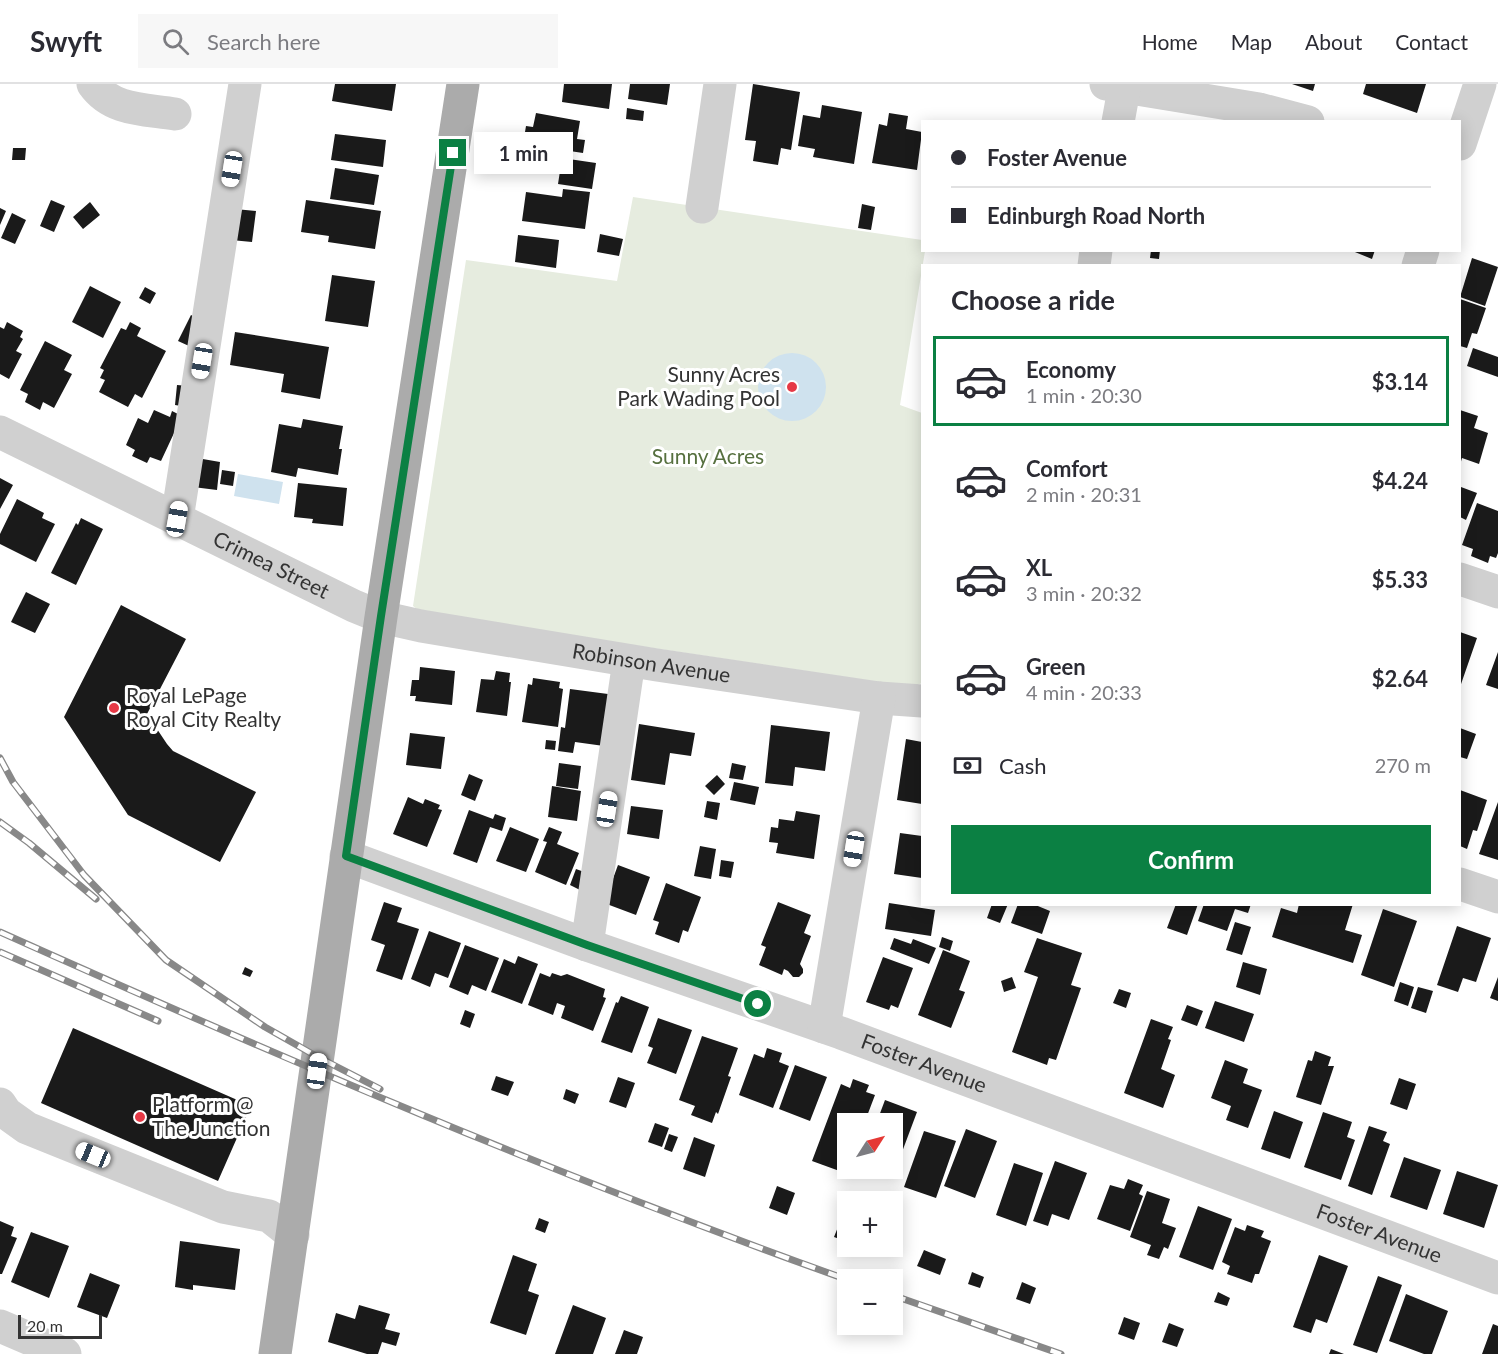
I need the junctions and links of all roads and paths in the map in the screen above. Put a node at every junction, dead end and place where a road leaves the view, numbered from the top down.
1 (93, 84) edge
2 (245, 84) edge
3 (463, 84) edge
4 (720, 84) edge
5 (1480, 84) edge
6 (1119, 85) edge
7 (175, 114) dead end
8 (1118, 120) edge
9 (1300, 120) edge
10 (1461, 141) edge
11 (702, 207) dead end
12 (0, 432) edge
13 (177, 519) junction
14 (1461, 579) edge
15 (1498, 592) edge
16 (381, 616) junction
17 (630, 661) junction
18 (879, 698) junction
19 (921, 701) edge
20 (346, 856) junction
21 (1461, 884) edge
22 (1498, 897) edge
23 (587, 945) junction
24 (824, 1027) junction
25 (0, 1104) edge
26 (293, 1235) junction
27 (1498, 1278) edge
28 (0, 1326) edge
29 (65, 1354) edge
30 (275, 1354) edge

1 - 7 street
2 - 13 street
3 - 16 main road
4 - 11 street
5 - 10 street
6 - 8 street
6 - 9 street
12 - 13 street, Crimea Street
13 - 16 street, Crimea Street
14 - 15 street
16 - 17 street, Robinson Avenue
16 - 20 main road
17 - 18 street, Robinson Avenue
17 - 23 street
18 - 19 street, Robinson Avenue
18 - 24 street
20 - 23 street, Foster Avenue
20 - 26 main road
21 - 22 street
23 - 24 street, Foster Avenue
24 - 27 street, Foster Avenue
25 - 26 street
26 - 30 main road
28 - 29 street

